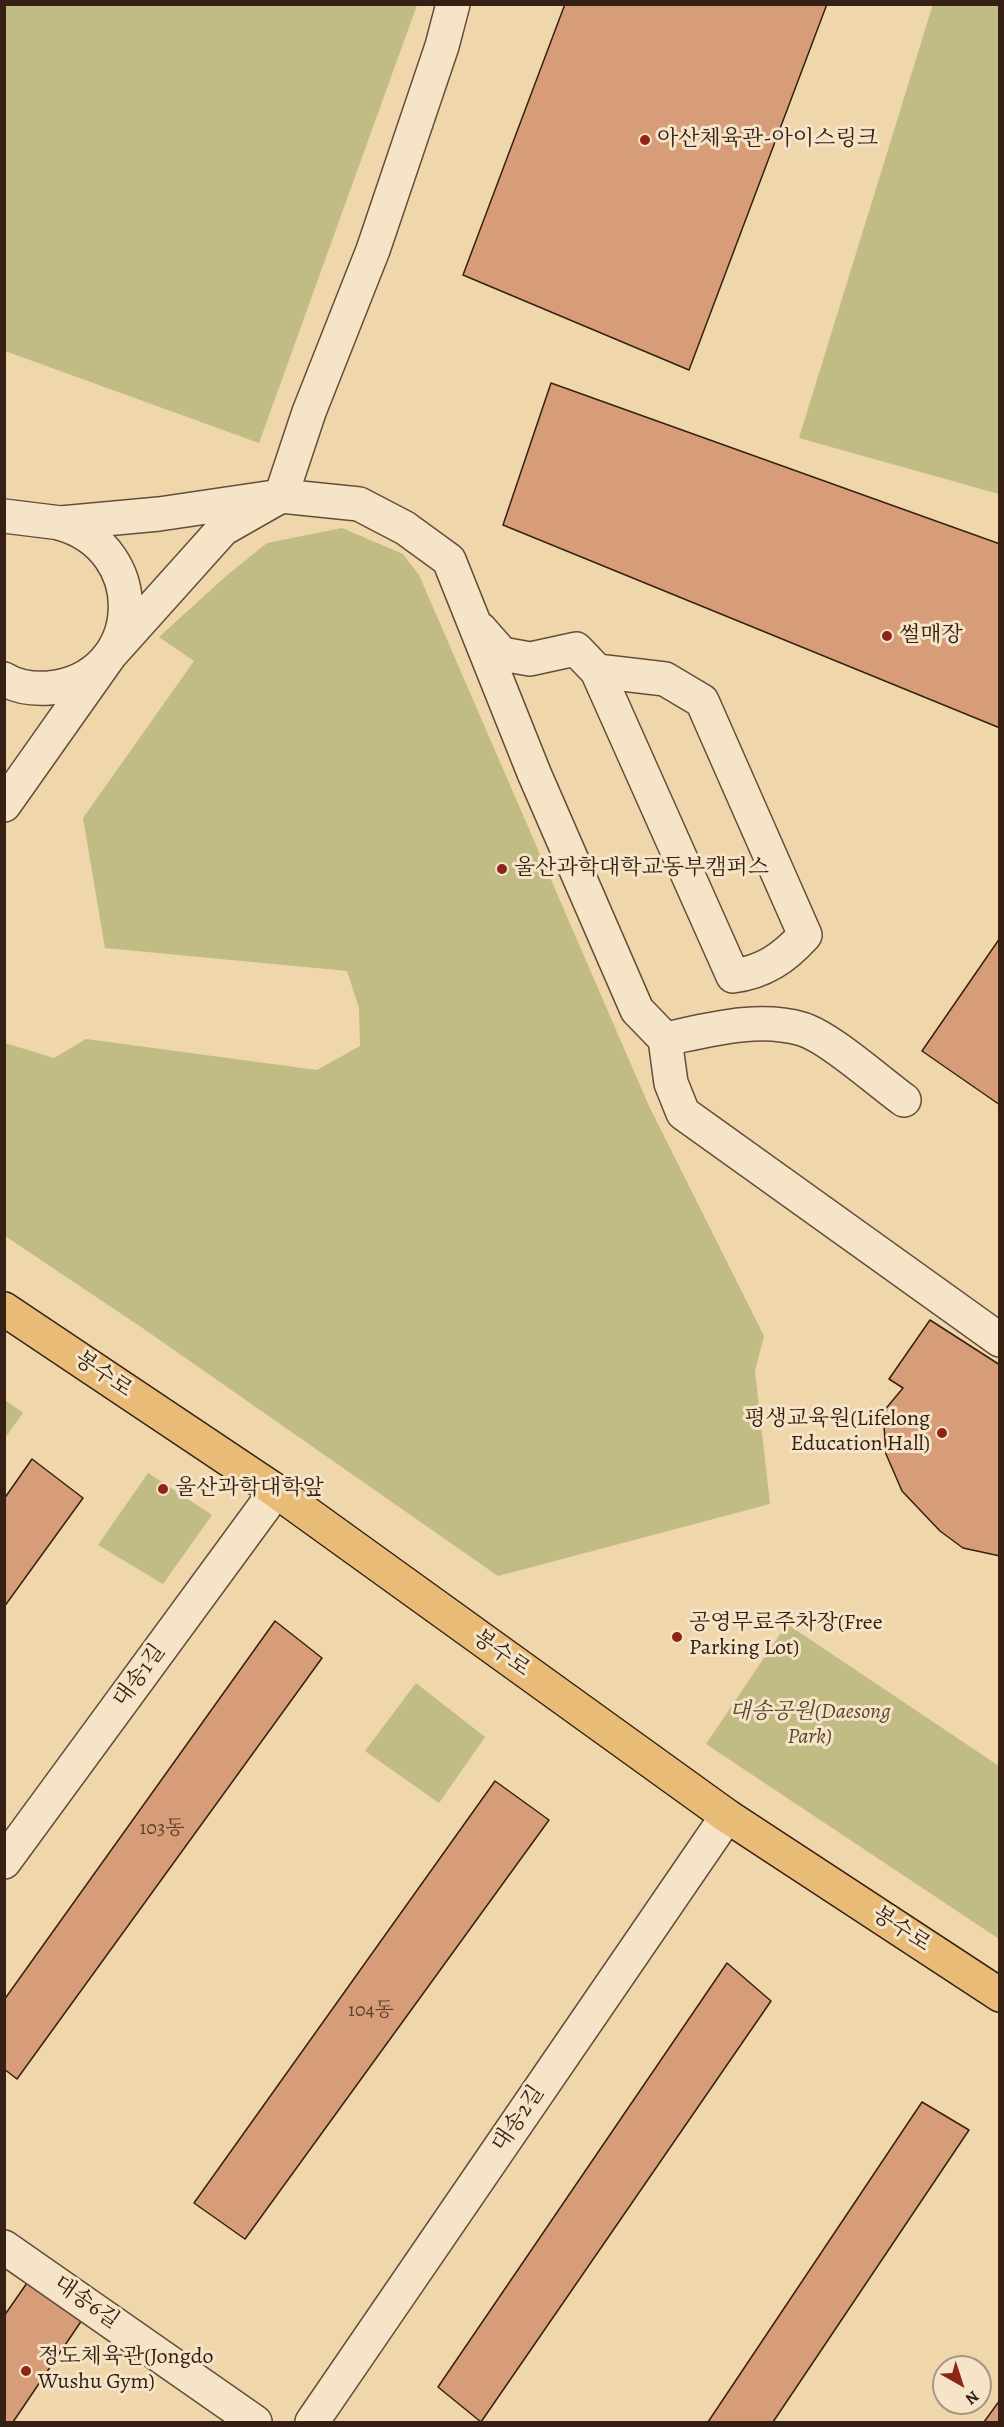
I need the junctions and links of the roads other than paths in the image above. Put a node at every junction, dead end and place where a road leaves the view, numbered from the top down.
1 (453, 4) edge
2 (281, 496) junction
3 (4, 516) edge
4 (61, 523) junction
5 (4, 531) edge
6 (474, 623) junction
7 (110, 655) junction
8 (597, 671) junction
9 (4, 679) edge
10 (4, 805) edge
11 (665, 1039) junction
12 (904, 1100) dead end
13 (4, 1309) edge
14 (999, 1340) edge
15 (276, 1491) junction
16 (727, 1816) junction
17 (4, 1862) edge
18 (999, 1995) edge
19 (4, 2247) edge
20 (255, 2422) edge
21 (312, 2422) edge

1 - 2 street
2 - 4 street
2 - 6 street
2 - 7 street
3 - 4 street
4 - 5 street
4 - 7 street
6 - 8 street
6 - 11 street
7 - 9 street
7 - 10 street
8 - 8 street
11 - 12 street
11 - 14 street
13 - 15 main road, 봉수로
15 - 16 main road, 봉수로
15 - 17 street, 대송1길
16 - 18 main road, 봉수로
16 - 21 street, 대송2길
19 - 20 street, 대송6길

